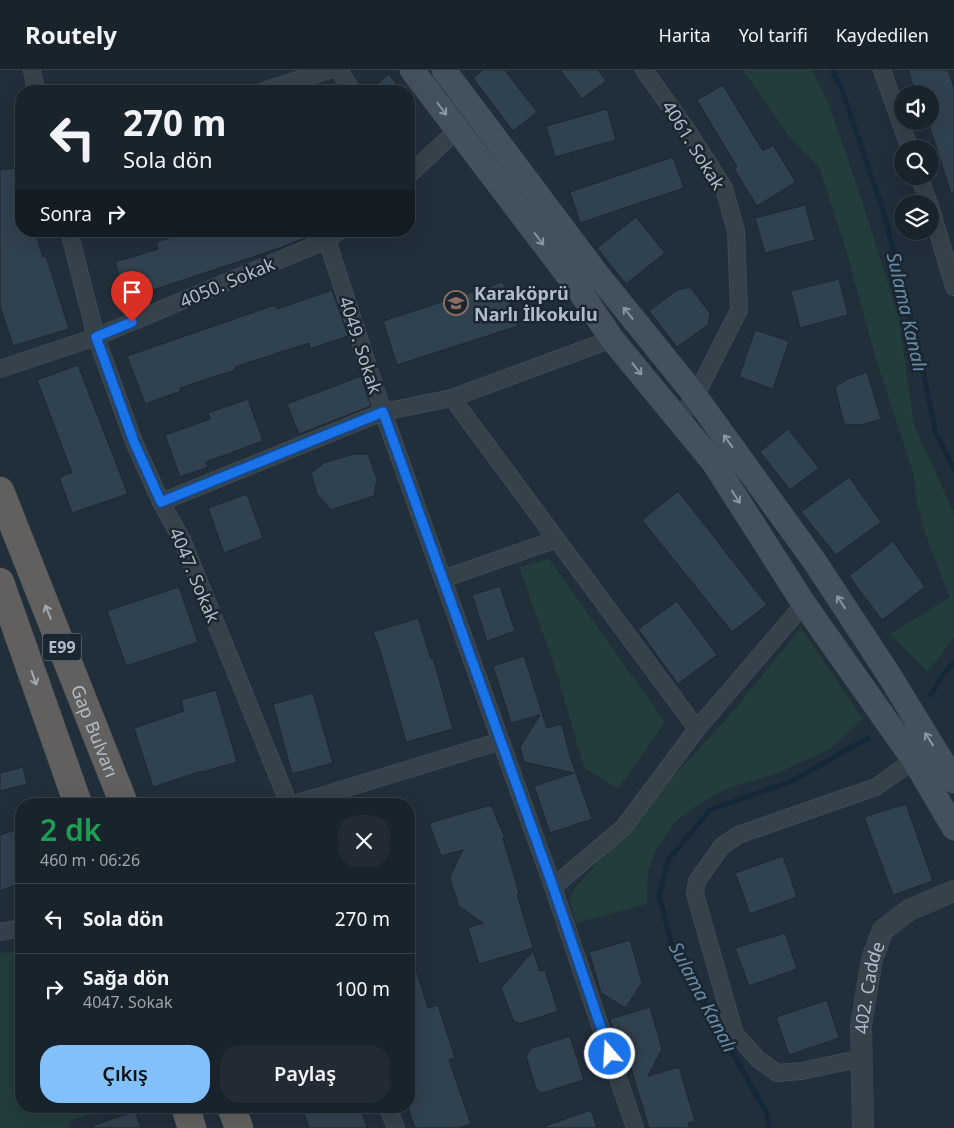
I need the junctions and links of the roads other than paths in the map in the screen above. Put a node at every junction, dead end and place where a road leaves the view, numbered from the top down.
1 (32, 70) edge
2 (329, 70) edge
3 (339, 70) edge
4 (412, 70) edge
5 (444, 70) edge
6 (644, 70) edge
7 (882, 70) edge
8 (35, 85) edge
9 (282, 85) edge
10 (348, 85) edge
11 (457, 130) junction
12 (907, 140) edge
13 (415, 169) edge
14 (939, 236) edge
15 (71, 237) edge
16 (331, 237) edge
17 (333, 237) edge
18 (954, 288) edge
19 (96, 337) junction
20 (612, 339) junction
21 (0, 369) edge
22 (696, 397) junction
23 (452, 398) junction
24 (383, 412) junction
25 (678, 419) junction
26 (0, 490) edge
27 (161, 502) junction
28 (557, 539) junction
29 (443, 579) junction
30 (0, 582) edge
31 (804, 604) junction
32 (697, 729) junction
33 (501, 741) junction
34 (914, 760) junction
35 (954, 781) edge
36 (76, 798) edge
37 (122, 798) edge
38 (287, 798) edge
39 (314, 798) edge
40 (954, 828) edge
41 (553, 887) junction
42 (954, 890) edge
43 (15, 929) edge
44 (0, 932) edge
45 (862, 1058) junction
46 (187, 1113) edge
47 (234, 1113) edge
48 (390, 1113) edge
49 (192, 1128) edge
50 (239, 1128) edge
51 (396, 1128) edge
52 (635, 1128) edge
53 (863, 1128) edge

1 - 8 street
2 - 9 street
3 - 10 street
4 -> 11 main road
22 -> 5 main road
6 - 22 street, 4061. Sokak
7 - 12 street
11 - 13 street
11 -> 20 main road
14 - 18 street
15 - 19 street, 4047. Sokak
16 - 19 street, 4050. Sokak
17 - 24 street, 4049. Sokak
19 - 21 street, 4050. Sokak
19 - 27 street, 4047. Sokak
20 - 23 street
20 -> 25 main road
22 - 25 street, 4061. Sokak
35 -> 22 main road
23 - 24 street
23 - 28 street
24 - 27 street
24 - 29 street, 4049. Sokak
25 -> 31 main road
37 -> 26 highway, Gap Bulvarı / E99
27 - 38 street, 4047. Sokak
28 - 29 street
28 - 32 street
29 - 33 street, 4049. Sokak
30 -> 36 highway, E99
31 - 32 street
31 - 34 main road
32 - 41 street
33 - 39 street
33 - 41 street, 4049. Sokak
34 - 40 main road
34 - 45 street
41 - 52 street, 4049. Sokak
42 - 45 street, 402. Cadde
43 - 44 street
45 - 53 street, 402. Cadde
46 - 49 highway
47 - 50 highway
48 - 51 street

